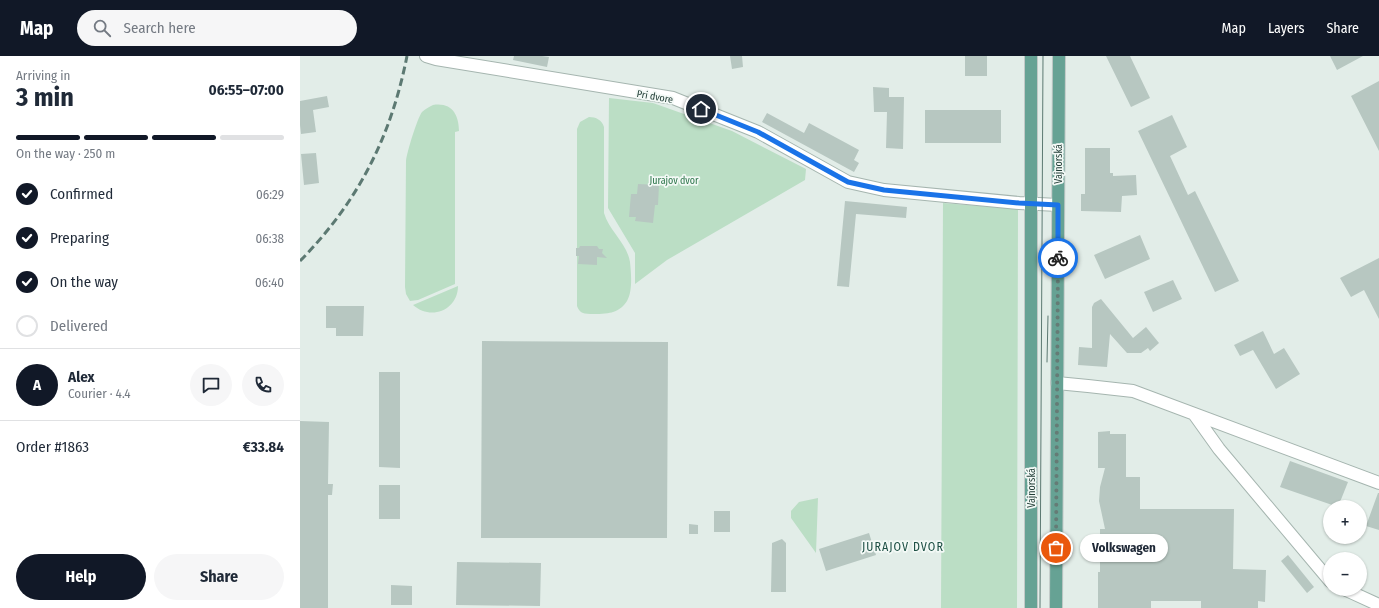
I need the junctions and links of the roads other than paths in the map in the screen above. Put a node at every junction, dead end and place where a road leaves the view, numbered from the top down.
1 (426, 56) edge
2 (1031, 56) edge
3 (1059, 56) edge
4 (1031, 204) junction
5 (1058, 205) junction
6 (1057, 383) junction
7 (1194, 414) junction
8 (1379, 483) edge
9 (1323, 573) edge
10 (1359, 596) edge
11 (1379, 605) edge
12 (1031, 608) edge
13 (1056, 608) edge

1 - 4 street, Pri dvore
2 - 4 main road, Vajnorská
3 - 5 main road, Vajnorská
4 - 5 street, Pri dvore
4 - 12 main road, Vajnorská
5 - 6 main road, Vajnorská
6 - 7 street
6 - 13 main road, Vajnorská
7 - 8 street
7 - 9 street
10 - 11 street

